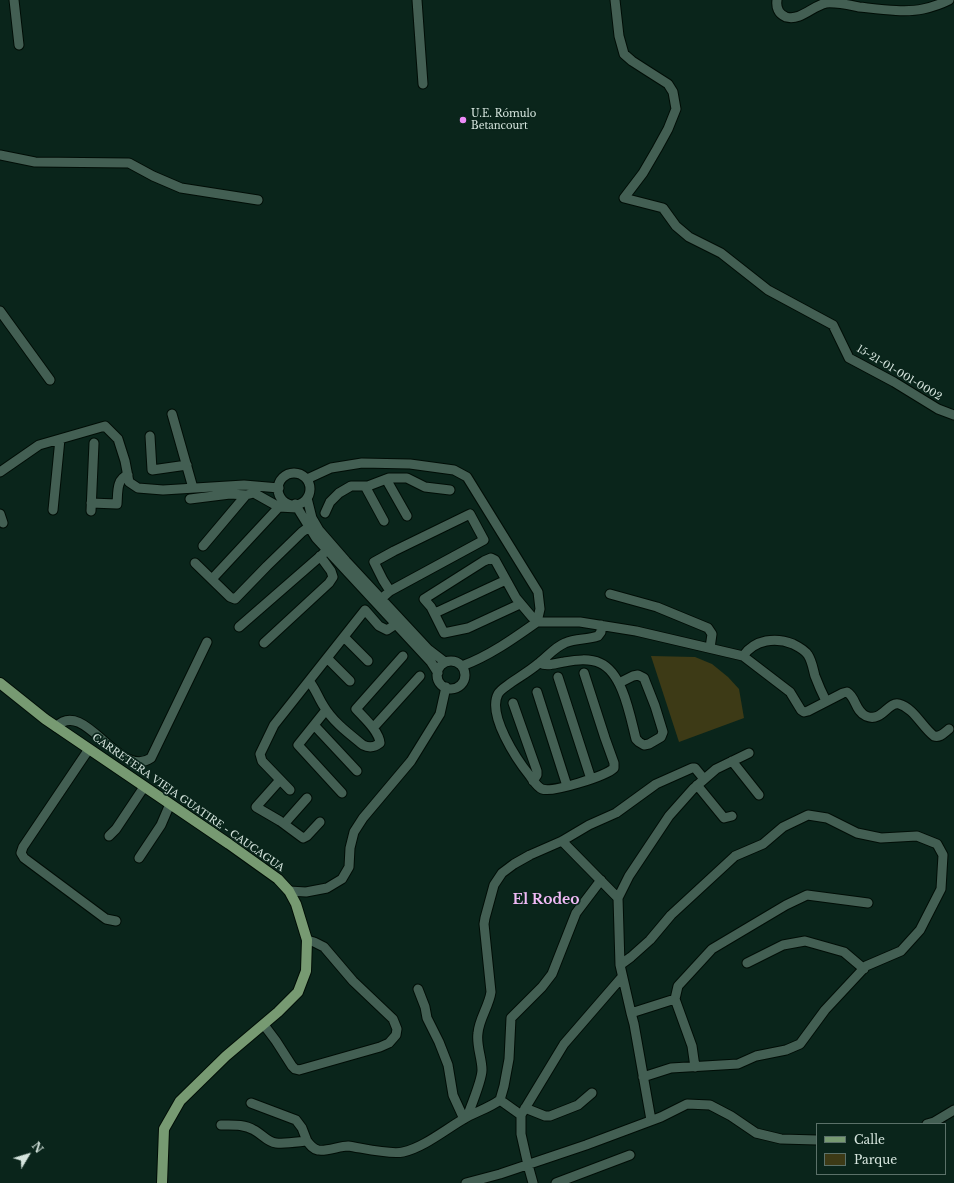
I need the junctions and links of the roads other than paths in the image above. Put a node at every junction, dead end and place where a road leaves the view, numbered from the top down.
1 (14, 0) edge
2 (417, 0) edge
3 (615, 0) edge
4 (777, 0) edge
5 (949, 0) edge
6 (19, 45) dead end
7 (422, 84) dead end
8 (0, 155) edge
9 (258, 200) dead end
10 (0, 311) edge
11 (50, 380) dead end
12 (172, 414) dead end
13 (954, 415) edge
14 (150, 436) dead end
15 (60, 439) junction
16 (94, 443) dead end
17 (385, 464) junction
18 (187, 465) junction
19 (0, 472) edge
20 (128, 475) junction
21 (307, 479) junction
22 (388, 479) junction
23 (364, 486) junction
24 (193, 488) junction
25 (279, 488) junction
26 (450, 490) dead end
27 (246, 495) junction
28 (308, 498) junction
29 (190, 499) dead end
30 (296, 506) junction
31 (279, 507) junction
32 (53, 510) dead end
33 (325, 513) dead end
34 (0, 514) edge
35 (407, 516) dead end
36 (384, 521) dead end
37 (3, 523) dead end
38 (309, 527) junction
39 (203, 546) dead end
40 (324, 553) junction
41 (195, 563) dead end
42 (212, 579) junction
43 (506, 580) junction
44 (390, 591) junction
45 (610, 594) dead end
46 (381, 599) junction
47 (520, 604) junction
48 (435, 613) junction
49 (537, 620) junction
50 (396, 624) junction
51 (601, 625) junction
52 (239, 627) dead end
53 (344, 637) junction
54 (207, 642) dead end
55 (264, 643) dead end
56 (710, 648) junction
57 (403, 656) dead end
58 (744, 656) junction
59 (327, 658) junction
60 (368, 661) dead end
61 (446, 662) junction
62 (540, 663) junction
63 (462, 666) junction
64 (438, 673) junction
65 (584, 673) dead end
66 (420, 676) dead end
67 (558, 677) dead end
68 (309, 681) junction
69 (350, 681) dead end
70 (0, 683) edge
71 (619, 683) junction
72 (446, 687) junction
73 (537, 692) dead end
74 (826, 701) junction
75 (513, 702) dead end
76 (326, 710) junction
77 (314, 725) junction
78 (56, 727) junction
79 (372, 728) junction
80 (949, 729) dead end
81 (89, 749) junction
82 (749, 753) dead end
83 (732, 761) junction
84 (357, 771) dead end
85 (591, 779) junction
86 (280, 780) junction
87 (533, 781) junction
88 (700, 782) junction
89 (567, 786) junction
90 (144, 787) junction
91 (290, 790) dead end
92 (342, 792) dead end
93 (759, 795) dead end
94 (307, 798) dead end
95 (170, 804) junction
96 (732, 816) dead end
97 (320, 822) dead end
98 (284, 824) junction
99 (109, 836) dead end
100 (562, 841) junction
101 (139, 858) dead end
102 (601, 880) junction
103 (289, 891) junction
104 (618, 898) junction
105 (868, 902) dead end
106 (116, 921) dead end
107 (307, 940) junction
108 (747, 963) dead end
109 (620, 965) junction
110 (864, 969) junction
111 (622, 977) junction
112 (418, 989) dead end
113 (675, 999) junction
114 (630, 1013) junction
115 (264, 1025) junction
116 (695, 1067) junction
117 (643, 1077) junction
118 (592, 1092) dead end
119 (500, 1100) junction
120 (251, 1103) dead end
121 (954, 1110) edge
122 (523, 1112) junction
123 (466, 1118) junction
124 (651, 1120) junction
125 (930, 1123) edge
126 (221, 1125) dead end
127 (816, 1140) edge
128 (307, 1141) junction
129 (630, 1155) dead end
130 (528, 1164) junction
131 (162, 1183) edge
132 (466, 1183) edge
133 (533, 1183) edge
134 (556, 1183) edge

1 - 6 street
2 - 7 street
3 - 13 street, 15-21-01-001-0002
4 - 5 street
8 - 9 street
10 - 11 street
12 - 18 street
14 - 18 street
15 - 19 street
15 - 20 street
15 - 32 street
16 - 20 street
17 - 21 street
17 - 22 street
17 - 49 street
18 - 24 street
20 - 24 street
21 - 25 street
21 - 28 street
22 - 23 street
22 - 26 street
22 - 35 street
23 - 33 street
23 - 36 street
24 - 25 street
25 - 30 street
27 - 29 street
27 - 31 street
27 - 39 street
28 - 30 street
28 - 46 street
30 - 31 street
30 - 38 street
31 - 42 street
34 - 37 street
38 - 40 street
38 - 42 street
40 - 50 street
40 - 52 street
40 - 55 street
41 - 42 street
43 - 47 street
43 - 48 street
43 - 48 street
44 - 44 street
44 - 46 street
45 - 56 street
46 - 61 street
47 - 48 street
47 - 49 street
49 - 51 street
49 - 63 street
50 - 53 street
50 - 64 street
51 - 56 street
51 - 62 street
53 - 59 street
53 - 60 street
54 - 78 street
56 - 58 street
57 - 79 street
58 - 74 street
58 - 74 street
59 - 68 street
59 - 69 street
61 - 63 street
61 - 64 street
62 - 71 street
62 - 87 street
63 - 72 street
64 - 72 street
65 - 85 street
66 - 79 street
67 - 85 street
68 - 76 street
68 - 86 street
70 - 78 main road, CARRETERA VIEJA GUATIRE - CAUCAGUA
71 - 71 street
72 - 103 street
73 - 89 street
74 - 80 street
75 - 87 street
76 - 77 street
76 - 79 street
77 - 84 street
77 - 92 street
78 - 81 main road, CARRETERA VIEJA GUATIRE - CAUCAGUA
81 - 90 main road, CARRETERA VIEJA GUATIRE - CAUCAGUA
81 - 106 street
82 - 83 street
83 - 88 street
83 - 93 street
85 - 89 street
86 - 91 street
86 - 98 street
87 - 89 street
88 - 96 street
88 - 100 street
88 - 104 street
90 - 95 main road, CARRETERA VIEJA GUATIRE - CAUCAGUA
90 - 99 street
94 - 98 street
95 - 101 street
95 - 103 main road, CARRETERA VIEJA GUATIRE - CAUCAGUA
97 - 98 street
100 - 102 street
100 - 123 street
102 - 104 street
102 - 119 street
103 - 107 main road, CARRETERA VIEJA GUATIRE - CAUCAGUA
104 - 109 street
105 - 113 street
107 - 115 main road, CARRETERA VIEJA GUATIRE - CAUCAGUA
107 - 115 street
108 - 110 street
109 - 110 street
109 - 111 street
110 - 116 street
111 - 114 street
111 - 122 street
112 - 123 street
113 - 114 street
113 - 116 street
114 - 117 street
115 - 131 main road, CARRETERA VIEJA GUATIRE - CAUCAGUA
116 - 117 street
117 - 124 street
118 - 122 street
119 - 122 street
119 - 123 street
120 - 128 street
121 - 125 street
122 - 130 street
123 - 128 street
124 - 127 street
124 - 130 street
126 - 128 street
129 - 134 street
130 - 132 street
130 - 133 street

